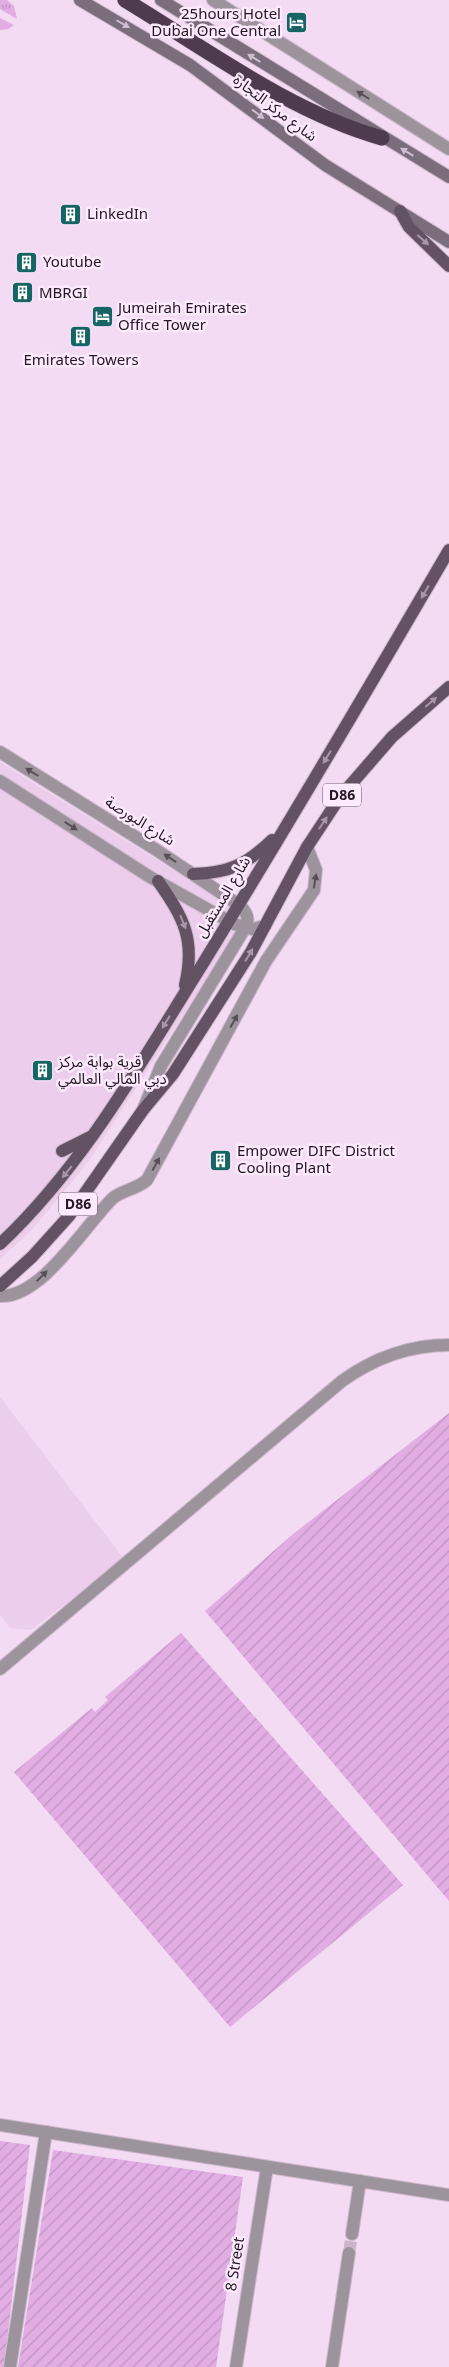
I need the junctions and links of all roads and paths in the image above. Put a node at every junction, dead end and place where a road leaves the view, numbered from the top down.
1 (80, 0) edge
2 (126, 0) edge
3 (161, 0) edge
4 (212, 0) edge
5 (382, 138) junction
6 (449, 149) edge
7 (449, 177) edge
8 (400, 211) junction
9 (449, 242) edge
10 (449, 266) edge
11 (449, 550) edge
12 (449, 687) edge
13 (0, 752) edge
14 (0, 781) edge
15 (281, 831) junction
16 (307, 847) junction
17 (193, 874) junction
18 (158, 881) junction
19 (239, 905) junction
20 (229, 921) junction
21 (265, 926) junction
22 (245, 928) junction
23 (182, 996) junction
24 (143, 1110) junction
25 (94, 1135) junction
26 (62, 1151) dead end
27 (0, 1244) edge
28 (0, 1286) edge
29 (0, 1296) edge
30 (449, 1345) edge
31 (1, 1666) edge
32 (0, 2125) edge
33 (46, 2132) junction
34 (267, 2167) junction
35 (360, 2181) junction
36 (449, 2195) edge
37 (352, 2234) tunnel mouth
38 (349, 2253) tunnel mouth
39 (10, 2367) edge
40 (236, 2367) edge
41 (332, 2367) edge

1 -> 8 main road, شارع مركز التجارة
2 - 5 highway
5 -> 3 main road, شارع مركز التجارة
6 -> 4 street
7 -> 5 main road, شارع مركز التجارة
8 - 9 main road, شارع مركز التجارة
8 -> 10 main road
11 -> 15 main road, شارع المستقبل / D86
16 -> 12 main road, D86
17 -> 13 street, شارع البورصة
14 -> 18 street
15 - 17 main road
15 - 19 main road, شارع المستقبل / D86
16 - 21 main road, D86
29 -> 16 street
17 - 19 street, شارع البورصة
18 - 20 street
18 -> 23 main road
19 - 20 main road, شارع المستقبل / D86
19 - 22 street
20 - 22 street
20 - 23 main road, شارع المستقبل / D86
21 - 22 street
24 -> 21 main road, D86
22 - 24 street
23 -> 25 main road, شارع المستقبل / D86
24 - 28 main road, D86
25 - 26 main road
25 -> 27 main road, شارع المستقبل / D86
30 - 31 street
32 - 33 street
33 - 34 street
33 - 39 street
34 - 35 street
34 - 40 street, 8 Street
35 - 36 street
35 - 37 street
38 - 41 street

